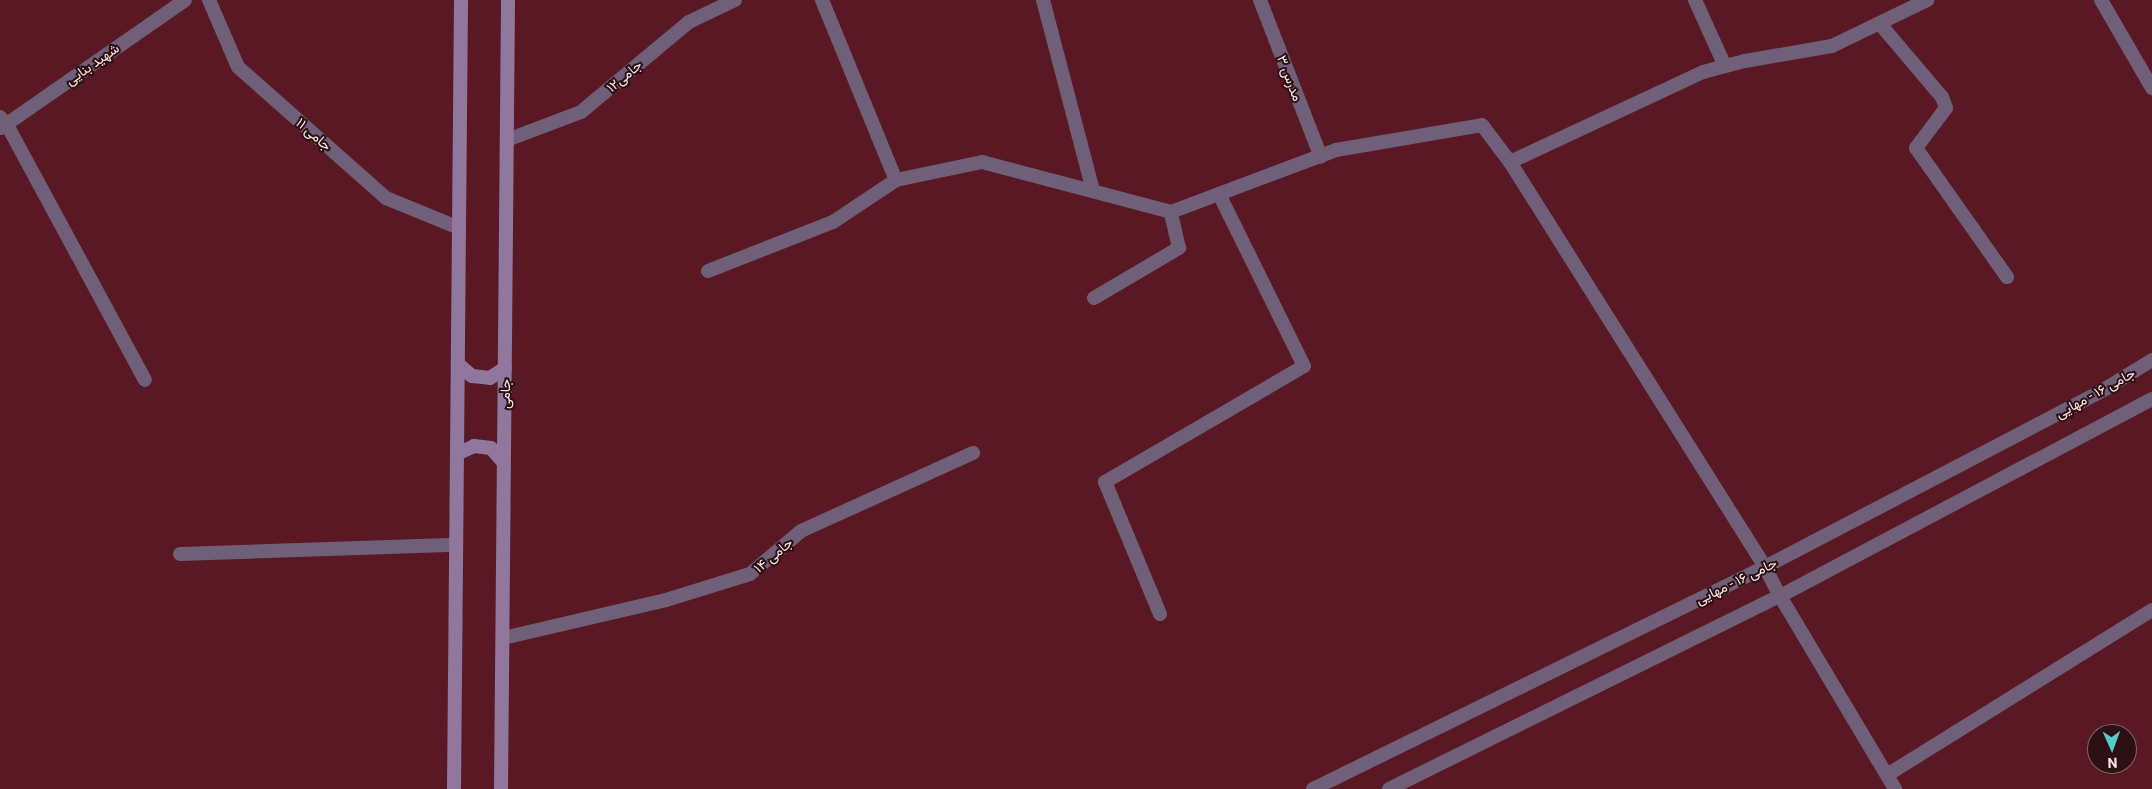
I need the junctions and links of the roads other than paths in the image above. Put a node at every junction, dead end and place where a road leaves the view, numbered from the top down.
1 (185, 0) edge
2 (209, 0) edge
3 (461, 0) edge
4 (508, 0) edge
5 (735, 0) edge
6 (822, 0) edge
7 (1043, 0) edge
8 (1260, 0) edge
9 (1695, 0) edge
10 (1927, 0) edge
11 (2101, 0) edge
12 (1880, 24) junction
13 (1725, 66) junction
14 (2152, 88) edge
15 (2, 123) edge
16 (507, 140) junction
17 (1321, 156) junction
18 (1510, 162) junction
19 (896, 180) junction
20 (1093, 191) junction
21 (1219, 194) junction
22 (1171, 212) junction
23 (459, 228) junction
24 (708, 271) dead end
25 (2007, 277) dead end
26 (1094, 298) dead end
27 (2152, 360) edge
28 (458, 364) junction
29 (505, 368) junction
30 (145, 380) dead end
31 (2152, 399) edge
32 (973, 453) dead end
33 (457, 454) junction
34 (504, 462) junction
35 (456, 545) junction
36 (180, 554) dead end
37 (1764, 567) junction
38 (1780, 596) junction
39 (2152, 610) edge
40 (1160, 614) dead end
41 (503, 638) junction
42 (1887, 775) junction
43 (454, 789) edge
44 (501, 789) edge
45 (1313, 789) edge
46 (1389, 789) edge
47 (1895, 789) edge

1 - 15 street, شهید بنایی
2 - 23 street, جامی ۱۱
3 - 23 main road
4 - 16 main road, جامی
5 - 16 street, جامی۱۲
6 - 19 street
7 - 20 street
8 - 17 street, مدرس ۳
9 - 13 street
10 - 12 street
11 - 14 street
12 - 13 street
12 - 25 street
13 - 18 street
15 - 30 street
16 - 29 main road, جامی
17 - 18 street
17 - 21 street
18 - 37 street
19 - 20 street
19 - 24 street
20 - 22 street
21 - 22 street
21 - 40 street
22 - 26 street
23 - 28 main road
27 - 37 street, جامی ۱۶ - مهایی
28 - 29 main road
28 - 33 main road
29 - 34 main road, جامی
31 - 38 street
32 - 41 street, جامی ۱۴
33 - 34 main road
33 - 35 main road
34 - 41 main road, جامی
35 - 36 street
35 - 43 main road
37 - 38 street
37 - 45 street, جامی ۱۶ - مهایی
38 - 42 street
38 - 46 street
39 - 42 street
41 - 44 main road, جامی
42 - 47 street

